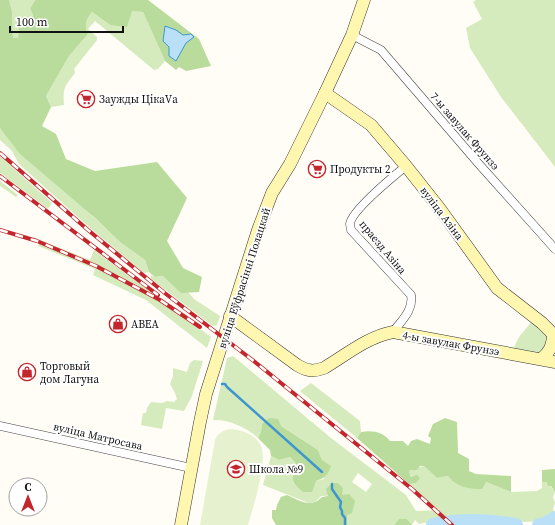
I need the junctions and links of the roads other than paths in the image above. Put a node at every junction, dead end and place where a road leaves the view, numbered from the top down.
1 (364, 0) edge
2 (352, 35) junction
3 (326, 93) junction
4 (406, 166) junction
5 (555, 249) edge
6 (230, 316) junction
7 (393, 332) junction
8 (554, 335) edge
9 (541, 359) junction
10 (555, 362) edge
11 (0, 426) edge
12 (191, 468) junction
13 (181, 525) edge

1 - 2 street, вуліца Еўфрасінні Полацкай
2 - 3 street, вуліца Еўфрасінні Полацкай
2 - 5 street, 7-ы завулак Фрунзэ
3 - 4 street, вуліца Азіна
3 - 6 street, вуліца Еўфрасінні Полацкай
4 - 7 street, праезд Азіна
4 - 8 street, вуліца Азіна
6 - 7 street, 4-ы завулак Фрунзэ
6 - 12 street, вуліца Еўфрасінні Полацкай
7 - 9 street, 4-ы завулак Фрунзэ
8 - 9 street
9 - 10 street, 4-ы завулак Фрунзэ
11 - 12 street, вуліца Матросава
12 - 13 street, вуліца Еўфрасінні Полацкай

